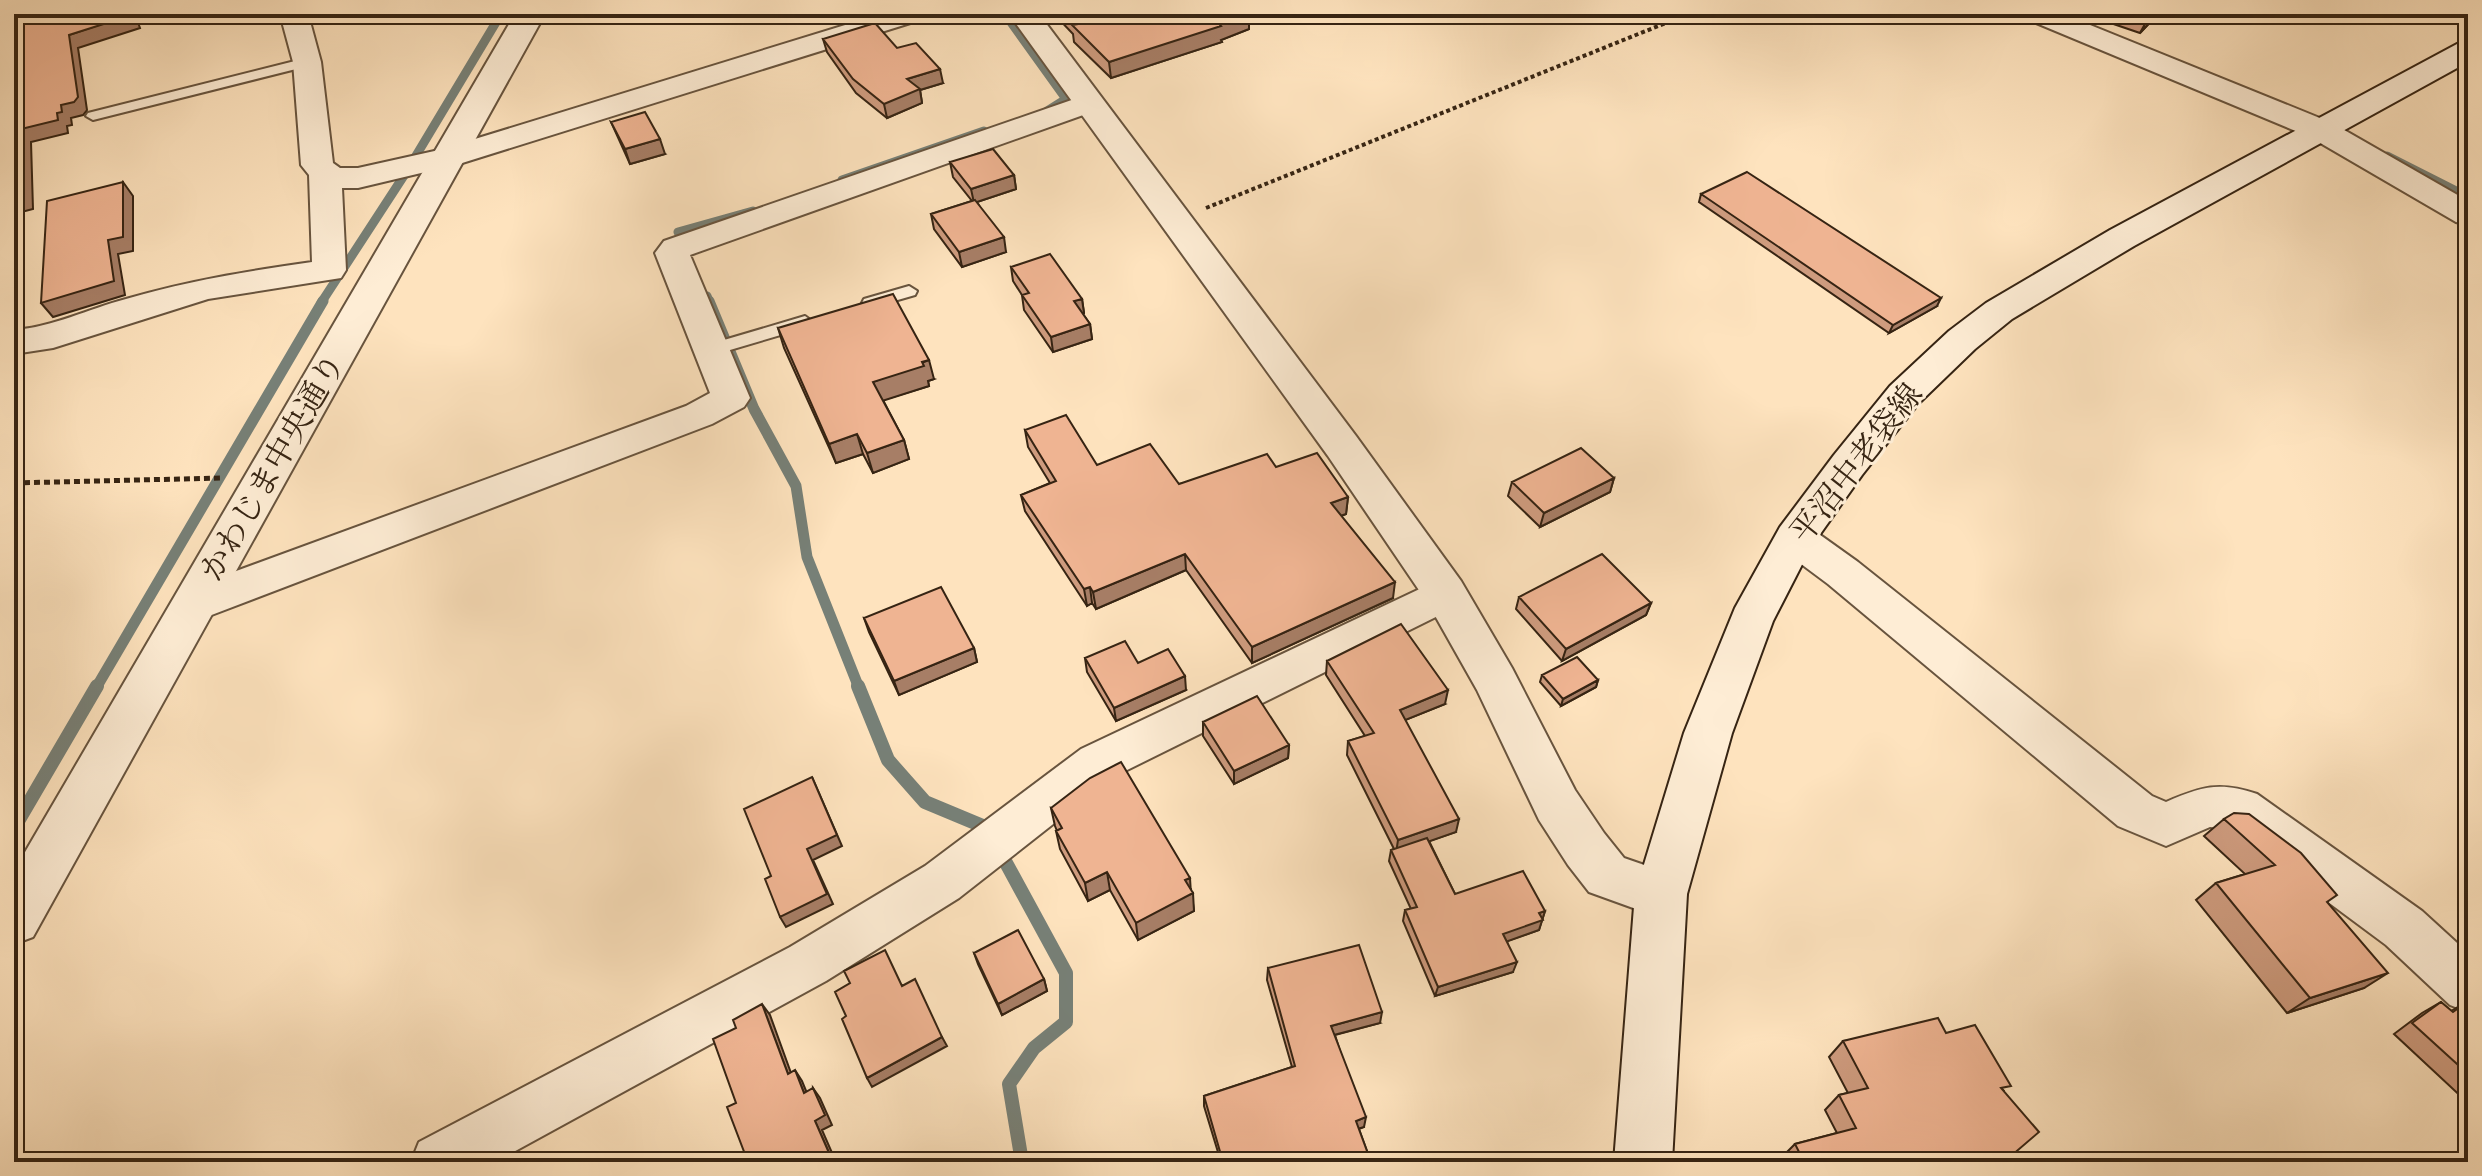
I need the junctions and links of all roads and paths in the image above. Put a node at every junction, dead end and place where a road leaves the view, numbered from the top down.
1 (294, 14) edge
2 (530, 14) edge
3 (910, 14) edge
4 (1024, 14) edge
5 (1688, 14) edge
6 (2039, 14) edge
7 (2468, 50) edge
8 (307, 62) junction
9 (1089, 103) junction
10 (93, 116) dead end
11 (2321, 130) junction
12 (421, 163) junction
13 (325, 174) junction
14 (2468, 215) edge
15 (1176, 221) junction
16 (909, 291) dead end
17 (849, 309) edge
18 (819, 318) edge
19 (14, 342) edge
20 (713, 349) junction
21 (266, 477) junction
22 (14, 483) edge
23 (1795, 538) junction
24 (1445, 593) junction
25 (194, 604) junction
26 (1661, 894) junction
27 (14, 920) edge
28 (2468, 987) edge
29 (439, 1162) edge
30 (1643, 1162) edge

1 - 8 street
2 - 12 street, かわじま中央通り
3 - 12 street
4 - 9 street
5 - 15 path
6 - 11 street
7 - 11 street, 平沼中老袋線
8 - 10 lane
8 - 13 street
9 - 15 street
9 - 20 street
11 - 14 street
11 - 23 street, 平沼中老袋線
12 - 13 street
12 - 21 street, かわじま中央通り
13 - 19 street
15 - 24 street
16 - 17 lane
18 - 20 lane
20 - 25 street
21 - 22 path
21 - 25 street, かわじま中央通り
23 - 26 street, 平沼中老袋線
23 - 28 street
24 - 26 street
24 - 29 street
25 - 27 street, かわじま中央通り
26 - 30 street, 平沼中老袋線

